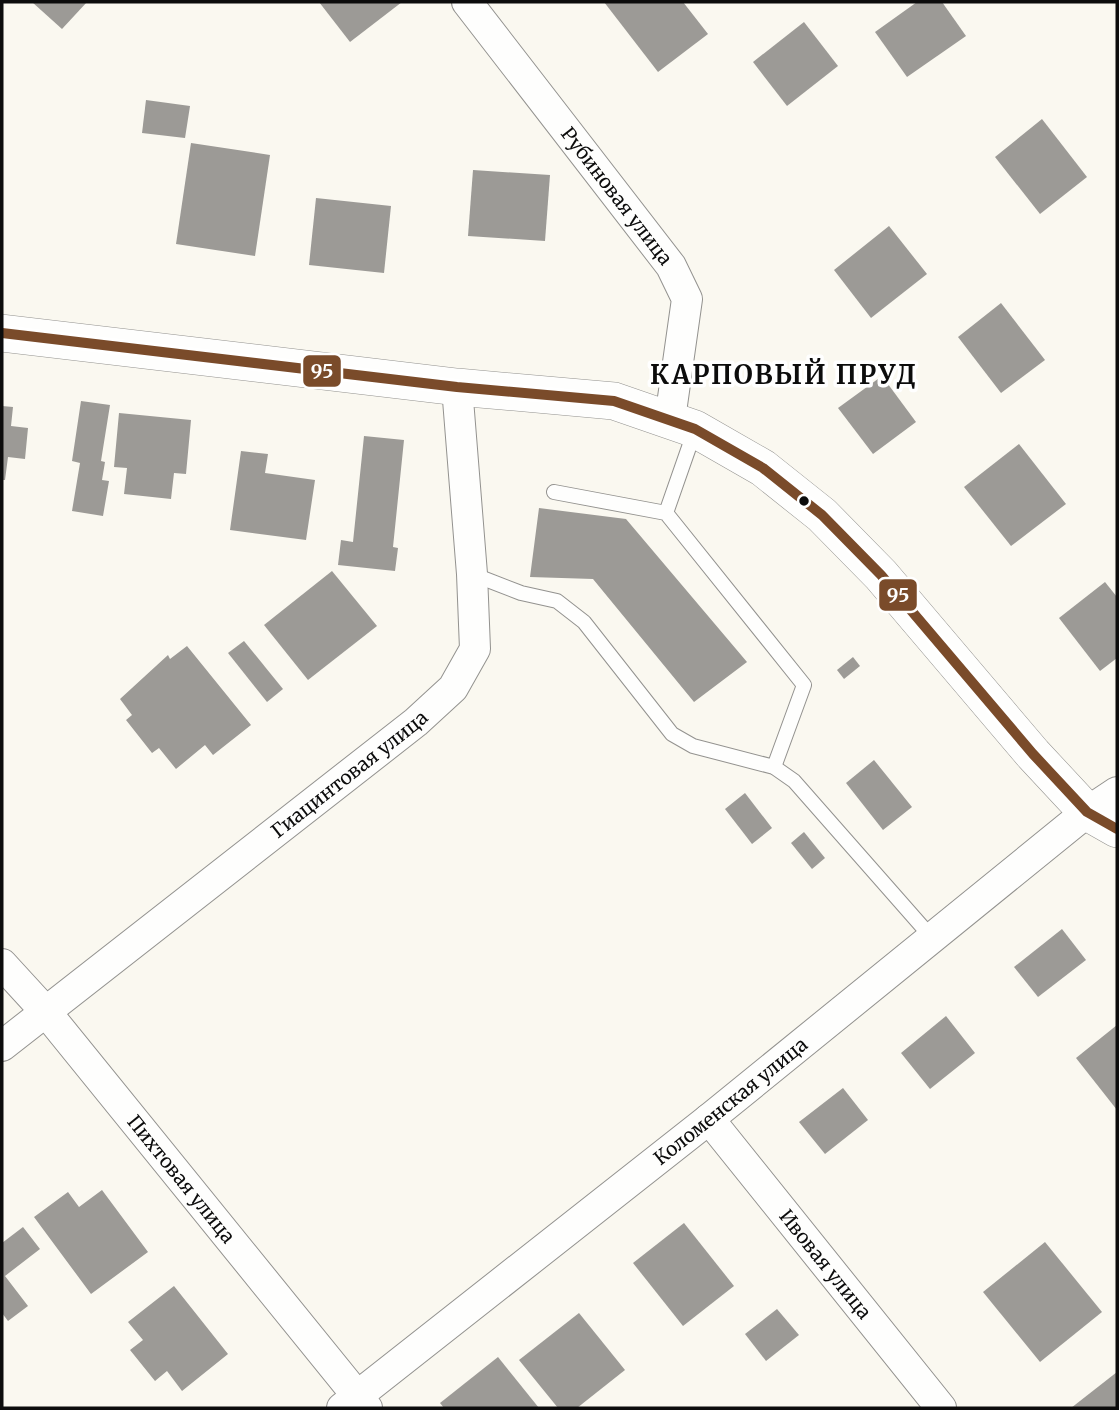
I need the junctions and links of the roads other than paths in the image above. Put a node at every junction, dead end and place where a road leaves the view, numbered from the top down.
1 (467, 2) edge
2 (2, 334) edge
3 (457, 387) junction
4 (683, 424) junction
5 (554, 492) dead end
6 (666, 513) junction
7 (472, 574) junction
8 (774, 767) junction
9 (1117, 792) edge
10 (1102, 820) edge
11 (933, 939) junction
12 (2, 964) edge
13 (46, 1012) junction
14 (2, 1046) edge
15 (709, 1119) junction
16 (356, 1404) edge
17 (941, 1408) edge

1 - 4 street, Рубиновая улица
2 - 3 street
3 - 4 street
3 - 7 street, Гиацинтовая улица
4 - 6 lane
4 - 10 street
5 - 6 lane
6 - 8 lane
7 - 8 lane
7 - 13 street, Гиацинтовая улица
8 - 11 lane
9 - 10 street, Коломенская улица
10 - 11 street, Коломенская улица
11 - 15 street, Коломенская улица
12 - 13 street, Пихтовая улица
13 - 14 street, Гиацинтовая улица
13 - 16 street, Пихтовая улица
15 - 16 street, Коломенская улица
15 - 17 street, Ивовая улица

